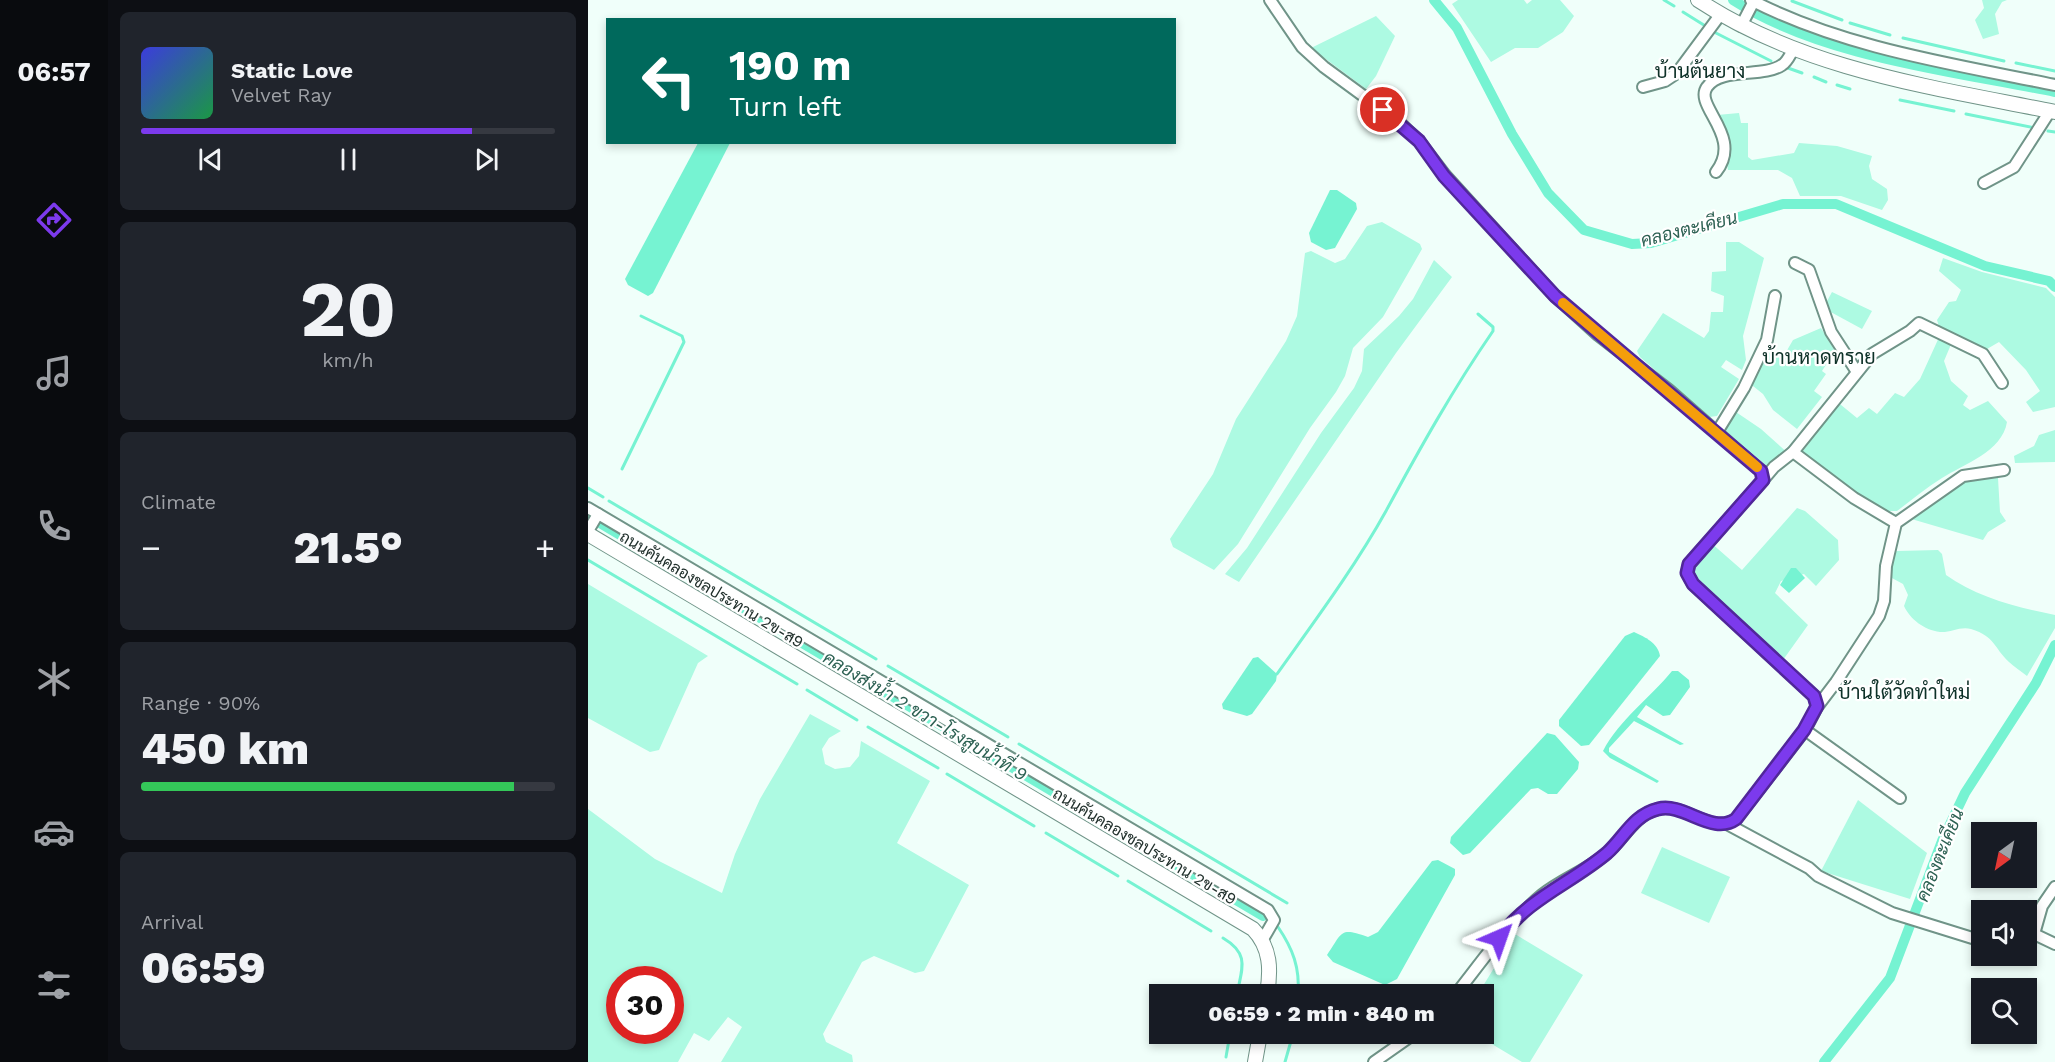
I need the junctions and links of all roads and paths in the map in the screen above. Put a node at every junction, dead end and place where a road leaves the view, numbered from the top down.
1 (1270, 0) edge
2 (1698, 0) edge
3 (1752, 2) edge
4 (1720, 15) junction
5 (1744, 21) junction
6 (1793, 50) junction
7 (2055, 84) edge
8 (1644, 87) dead end
9 (2053, 112) edge
10 (1716, 172) dead end
11 (1984, 183) dead end
12 (1795, 263) dead end
13 (1774, 296) dead end
14 (1857, 372) junction
15 (2002, 383) dead end
16 (1717, 432) junction
17 (1793, 452) junction
18 (2004, 470) dead end
19 (1763, 480) junction
20 (591, 522) edge
21 (1896, 523) junction
22 (1817, 706) junction
23 (1804, 730) junction
24 (1900, 798) dead end
25 (1729, 825) junction
26 (2055, 886) edge
27 (2037, 918) edge
28 (1971, 937) edge
29 (2037, 938) edge
30 (1263, 939) junction
31 (2055, 944) edge
32 (1268, 984) edge
33 (1464, 984) edge
34 (1258, 1044) edge
35 (1400, 1044) edge
36 (1255, 1062) edge
37 (1374, 1062) edge

1 - 16 street
2 - 4 street
3 - 5 street
3 - 7 street
4 - 5 street
4 - 8 street
5 - 6 street
6 - 9 street
6 - 10 street
9 - 11 street
12 - 14 street
13 - 16 street
14 - 15 street
14 - 17 street
16 - 19 street
17 - 19 street
17 - 21 street
18 - 21 street
19 - 22 street
20 - 30 street, ถนนคันคลองชลประทาน 2ข-ส9
20 - 30 street
21 - 22 street
22 - 23 street
23 - 24 street
23 - 25 street
25 - 28 street
25 - 33 street
26 - 27 street
29 - 31 street
30 - 32 street
34 - 36 street
35 - 37 street

